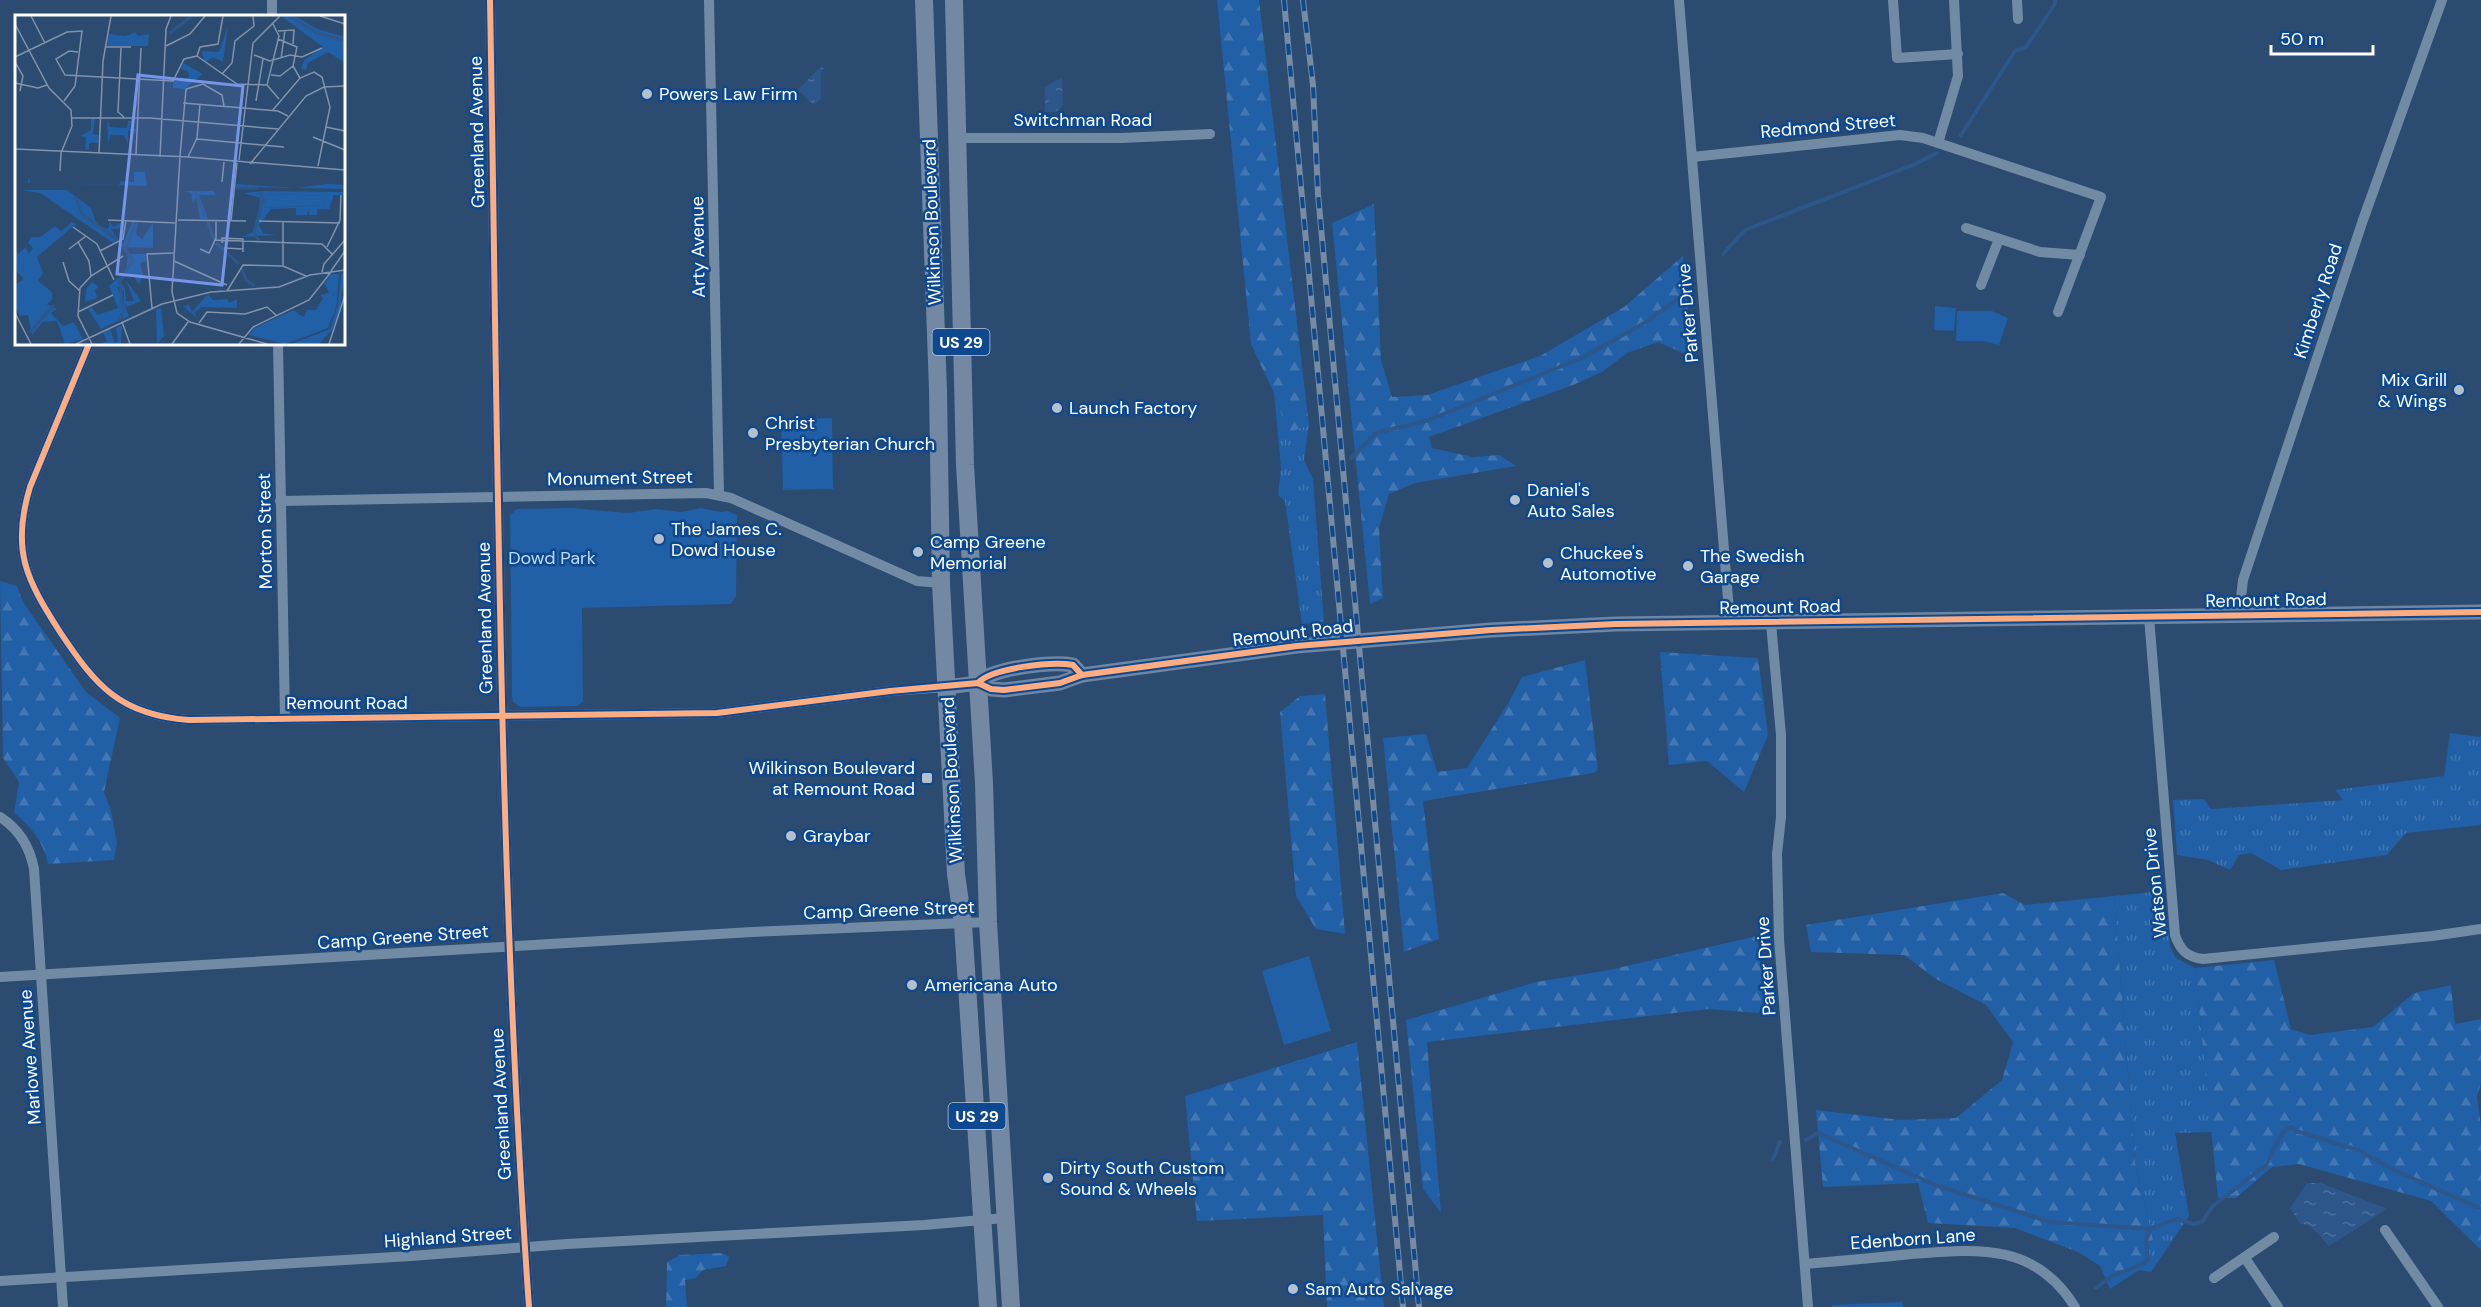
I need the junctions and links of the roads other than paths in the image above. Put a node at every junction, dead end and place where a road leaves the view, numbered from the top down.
1 (490, 0) edge
2 (710, 0) edge
3 (924, 0) edge
4 (954, 0) edge
5 (1678, 0) edge
6 (1893, 0) edge
7 (1954, 0) edge
8 (2017, 0) edge
9 (2442, 0) edge
10 (2018, 19) dead end
11 (1958, 54) junction
12 (1210, 134) dead end
13 (957, 138) junction
14 (1938, 143) junction
15 (1692, 157) junction
16 (1966, 228) dead end
17 (1999, 239) junction
18 (2080, 255) junction
19 (1981, 285) dead end
20 (2058, 312) dead end
21 (89, 345) edge
22 (278, 345) edge
23 (718, 494) junction
24 (498, 496) junction
25 (280, 501) junction
26 (941, 583) junction
27 (2481, 612) edge
28 (2239, 615) junction
29 (2148, 617) junction
30 (1771, 622) junction
31 (1730, 623) junction
32 (978, 683) junction
33 (947, 687) junction
34 (502, 717) junction
35 (285, 718) junction
36 (0, 817) edge
37 (988, 922) junction
38 (963, 924) junction
39 (2481, 929) edge
40 (508, 946) junction
41 (40, 975) junction
42 (0, 977) edge
43 (1005, 1218) junction
44 (983, 1220) junction
45 (2385, 1230) dead end
46 (2274, 1237) dead end
47 (524, 1248) junction
48 (2245, 1258) junction
49 (1805, 1264) junction
50 (61, 1277) junction
51 (2214, 1278) dead end
52 (0, 1281) edge
53 (63, 1307) edge
54 (529, 1307) edge
55 (988, 1307) edge
56 (1011, 1307) edge
57 (1808, 1307) edge
58 (2075, 1307) edge
59 (2278, 1307) edge
60 (2438, 1307) edge

1 - 24 street, Greenland Avenue
2 - 23 street, Arty Avenue
3 - 26 main road, Wilkinson Boulevard / US 29
4 - 13 main road, Wilkinson Boulevard / US 29
5 - 15 street, Parker Drive
6 - 11 street
7 - 11 street
8 - 10 street
9 - 28 street, Kimberly Road
11 - 14 street
12 - 13 street, Switchman Road
13 - 32 main road, Wilkinson Boulevard / US 29
14 - 15 street, Redmond Street
14 - 18 street, Redmond Street
15 - 31 street, Parker Drive
16 - 17 street
17 - 18 street
17 - 19 street
18 - 20 street
21 - 35 street, Remount Road
22 - 25 street, Morton Street
23 - 24 street, Monument Street
23 - 26 street, Monument Street
24 - 25 street, Monument Street
24 - 34 street, Greenland Avenue
25 - 35 street, Morton Street
26 - 33 main road, Wilkinson Boulevard / US 29
27 - 28 main road, Remount Road
28 - 29 main road, Remount Road
29 - 30 main road, Remount Road
29 - 39 street, Watson Drive
30 - 31 main road, Remount Road
30 - 49 street, Parker Drive
31 - 32 main road, Remount Road
32 - 33 main road, Remount Road
32 - 37 main road, Wilkinson Boulevard / US 29
33 - 34 street, Remount Road
33 - 38 main road, Wilkinson Boulevard / US 29
34 - 35 street, Remount Road
34 - 40 street, Greenland Avenue
36 - 41 street, Marlowe Avenue
37 - 38 street, Camp Greene Street
37 - 43 main road, Wilkinson Boulevard / US 29
38 - 40 street, Camp Greene Street
38 - 44 main road, Wilkinson Boulevard / US 29
40 - 41 street, Camp Greene Street
40 - 47 street, Greenland Avenue
41 - 42 street, Camp Greene Street
41 - 50 street, Marlowe Avenue
43 - 44 street, Highland Street
43 - 56 main road, Wilkinson Boulevard / US 29
44 - 47 street, Highland Street
44 - 55 main road, Wilkinson Boulevard / US 29
45 - 60 street
46 - 48 street
47 - 50 street, Highland Street
47 - 54 street, Greenland Avenue
48 - 51 street
48 - 59 street
49 - 57 street, Parker Drive
49 - 58 street, Edenborn Lane
50 - 52 street, Highland Street
50 - 53 street, Marlowe Avenue

